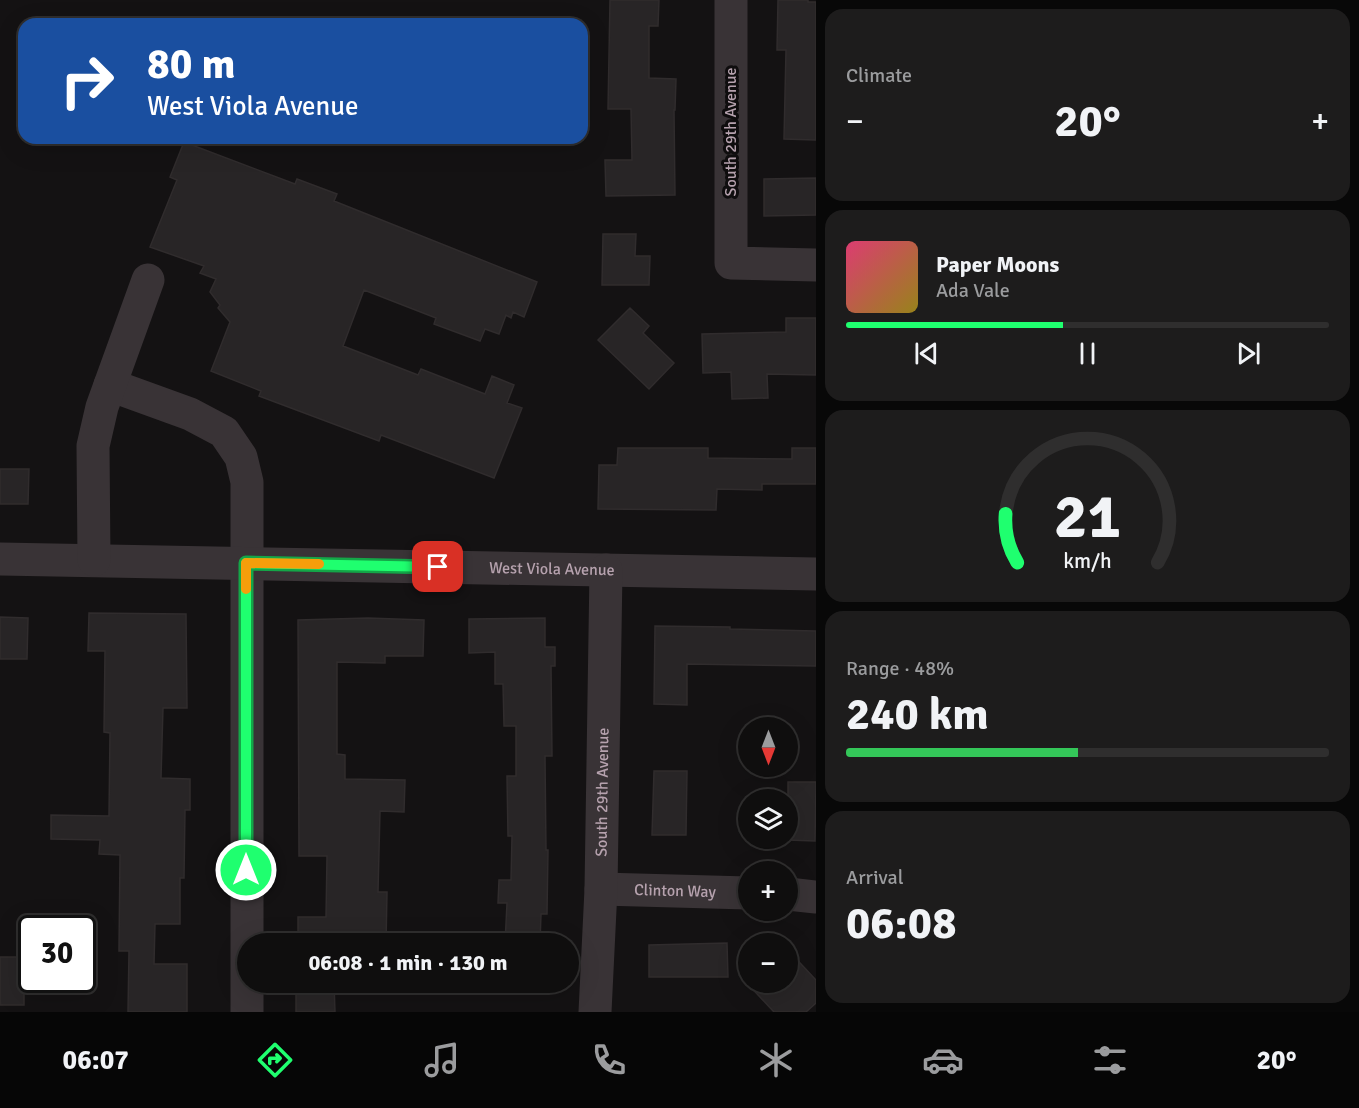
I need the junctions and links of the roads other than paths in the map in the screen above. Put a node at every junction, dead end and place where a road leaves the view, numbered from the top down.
1 (731, 0) edge
2 (816, 265) edge
3 (148, 280) dead end
4 (110, 385) junction
5 (0, 559) edge
6 (94, 560) junction
7 (246, 563) junction
8 (606, 570) junction
9 (816, 574) edge
10 (601, 889) junction
11 (738, 893) edge
12 (798, 895) edge
13 (816, 897) edge
14 (247, 1012) edge
15 (596, 1012) edge

1 - 2 street, South 29th Avenue
3 - 4 street
4 - 6 street
4 - 7 street
5 - 6 street, West Viola Avenue
6 - 7 street, West Viola Avenue
7 - 8 street, West Viola Avenue
7 - 14 street
8 - 9 street, West Viola Avenue
8 - 10 street, South 29th Avenue
10 - 11 street, Clinton Way
10 - 15 street, South 29th Avenue
12 - 13 street

